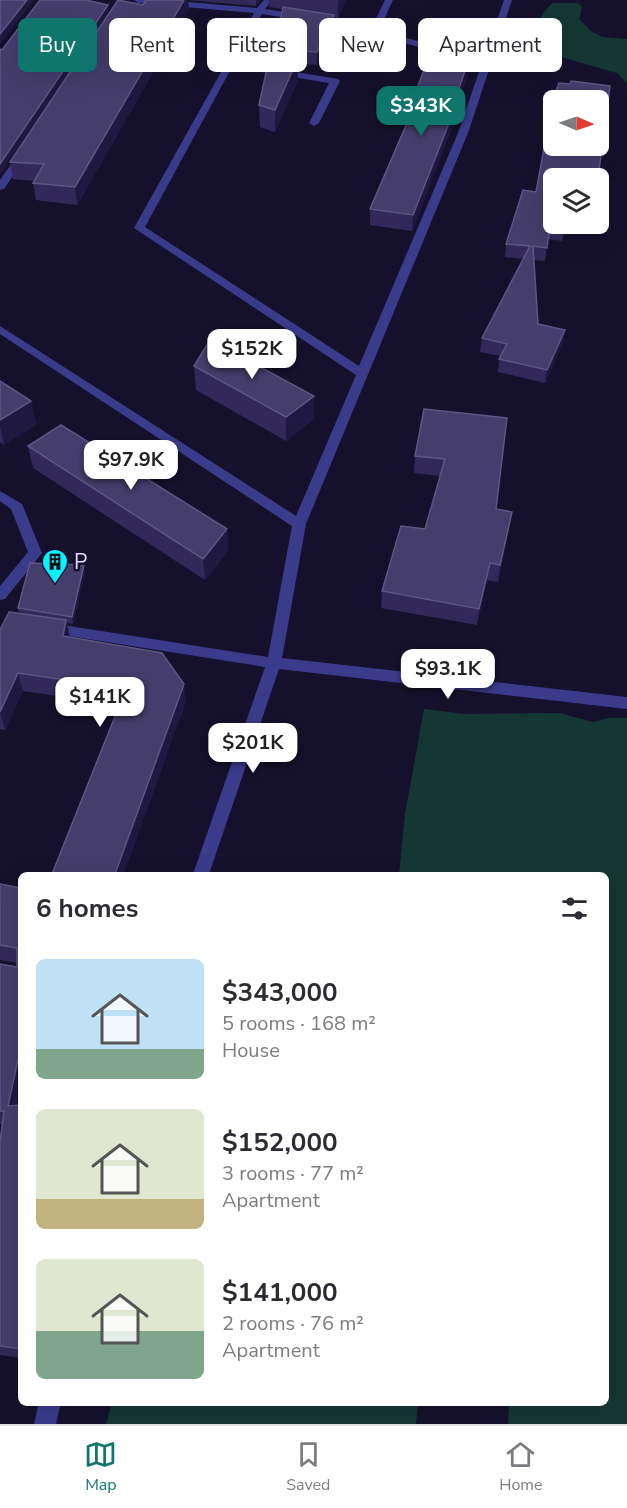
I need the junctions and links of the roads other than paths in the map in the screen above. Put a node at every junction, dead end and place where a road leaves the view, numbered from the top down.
1 (139, 0) edge
2 (268, 0) edge
3 (389, 0) edge
4 (508, 0) edge
5 (259, 11) junction
6 (255, 18) edge
7 (381, 18) edge
8 (502, 18) edge
9 (319, 20) edge
10 (226, 72) edge
11 (279, 72) edge
12 (484, 72) edge
13 (314, 123) dead end
14 (26, 148) edge
15 (0, 187) edge
16 (0, 329) edge
17 (363, 374) junction
18 (0, 495) edge
19 (299, 524) junction
20 (0, 595) edge
21 (34, 626) edge
22 (274, 663) junction
23 (627, 704) edge
24 (202, 872) edge
25 (49, 1406) edge
26 (45, 1424) edge

1 - 5 street
2 - 5 street
3 - 7 street
4 - 8 street
5 - 6 street
5 - 9 street
10 - 17 street
11 - 13 street
12 - 17 street
14 - 15 street
16 - 19 street
17 - 19 street
18 - 20 street
19 - 22 street
21 - 22 street
22 - 23 street
22 - 24 street
25 - 26 street

